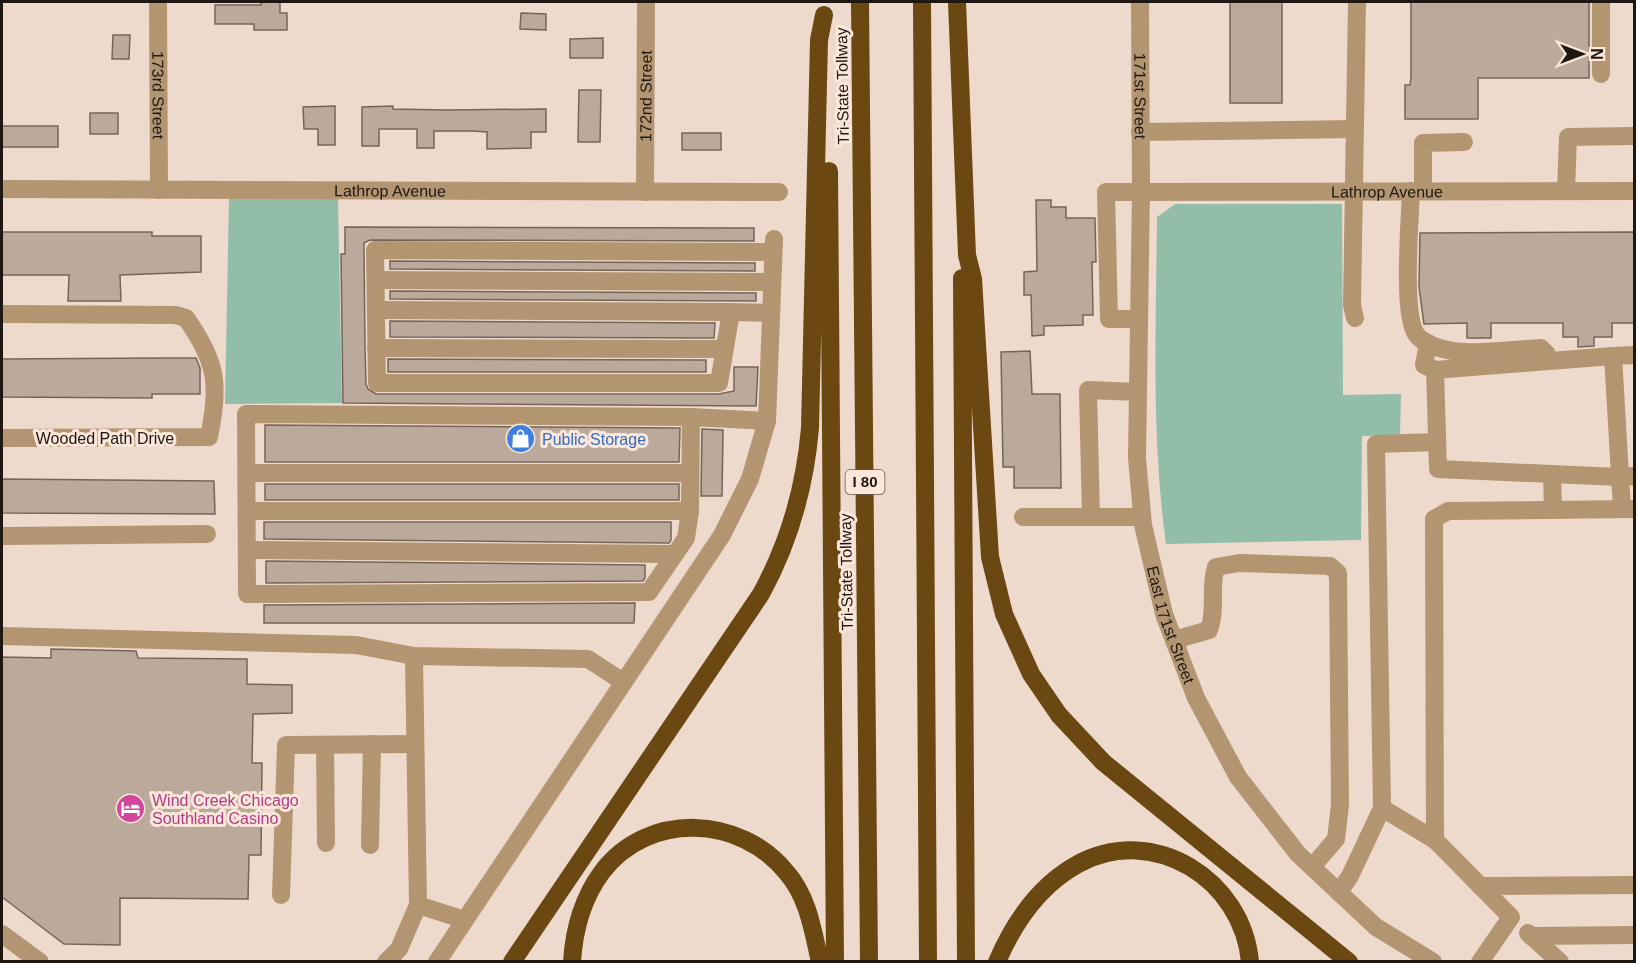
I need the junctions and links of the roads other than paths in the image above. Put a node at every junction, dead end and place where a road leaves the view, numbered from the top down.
1 (158, 2) edge
2 (646, 2) edge
3 (860, 2) edge
4 (922, 2) edge
5 (957, 2) edge
6 (1140, 2) edge
7 (1357, 2) edge
8 (1601, 2) edge
9 (824, 8) edge
10 (1601, 74) dead end
11 (1355, 129) junction
12 (1140, 132) junction
13 (1635, 136) edge
14 (1464, 142) dead end
15 (2, 189) edge
16 (159, 190) junction
17 (1141, 190) junction
18 (1354, 191) junction
19 (1417, 191) junction
20 (1566, 191) junction
21 (645, 192) junction
22 (779, 192) dead end
23 (1635, 192) edge
24 (967, 255) junction
25 (376, 280) junction
26 (772, 282) junction
27 (376, 310) junction
28 (730, 312) junction
29 (771, 313) junction
30 (2, 314) edge
31 (1355, 318) dead end
32 (1139, 319) junction
33 (1428, 343) junction
34 (376, 348) junction
35 (724, 349) junction
36 (1635, 354) edge
37 (1613, 356) junction
38 (1549, 360) junction
39 (1435, 370) junction
40 (1138, 392) junction
41 (691, 417) junction
42 (767, 421) junction
43 (2, 438) edge
44 (1437, 442) junction
45 (247, 473) junction
46 (690, 473) junction
47 (1552, 474) junction
48 (1627, 476) edge
49 (1628, 509) edge
50 (1553, 510) junction
51 (247, 511) junction
52 (690, 511) junction
53 (1023, 517) dead end
54 (1091, 517) junction
55 (1142, 517) junction
56 (207, 534) dead end
57 (2, 536) edge
58 (247, 550) junction
59 (674, 554) junction
60 (2, 636) edge
61 (1174, 640) junction
62 (414, 656) junction
63 (622, 681) junction
64 (372, 744) junction
65 (415, 744) junction
66 (325, 745) junction
67 (1382, 808) junction
68 (1435, 840) junction
69 (326, 843) dead end
70 (370, 845) dead end
71 (1312, 867) junction
72 (1635, 885) edge
73 (1480, 886) junction
74 (1338, 892) junction
75 (280, 895) dead end
76 (418, 905) junction
77 (1511, 917) junction
78 (465, 920) junction
79 (2, 934) edge
80 (1635, 935) edge
81 (1531, 936) junction
82 (40, 962) edge
83 (386, 962) edge
84 (437, 962) edge
85 (512, 962) edge
86 (572, 962) edge
87 (820, 962) edge
88 (835, 962) edge
89 (869, 962) edge
90 (928, 962) edge
91 (966, 962) edge
92 (997, 962) edge
93 (1250, 962) edge
94 (1348, 962) edge
95 (1433, 962) edge
96 (1480, 962) edge
97 (1560, 962) edge

1 - 16 street, 173rd Street
2 - 21 street, 172nd Street
3 - 89 highway, Tri-State Tollway / I 80
4 - 90 highway
5 - 24 highway
6 - 12 street, 171st Street
7 - 11 street
8 - 10 street
9 - 85 highway
9 - 88 highway
11 - 12 street
11 - 18 street
12 - 17 street, 171st Street
13 - 20 street
14 - 19 street
15 - 16 street, Lathrop Avenue
16 - 21 street, Lathrop Avenue
17 - 18 street, Lathrop Avenue
17 - 32 street, East 171st Street
17 - 32 street, Lathrop Avenue
18 - 19 street, Lathrop Avenue
18 - 31 street
19 - 20 street, Lathrop Avenue
19 - 33 street
20 - 23 street, Lathrop Avenue
21 - 22 street, Lathrop Avenue
24 - 91 highway
24 - 94 highway
25 - 26 street
25 - 26 street
25 - 27 street
26 - 29 street
27 - 28 street
27 - 34 street
28 - 29 street
28 - 35 street
29 - 42 street
30 - 43 street, Wooded Path Drive
32 - 40 street, East 171st Street
33 - 38 street
33 - 39 street
34 - 35 street
34 - 35 street
36 - 37 street
37 - 38 street
37 - 48 street
38 - 39 street
39 - 44 street
40 - 54 street
40 - 55 street, East 171st Street
41 - 42 street
41 - 45 street
41 - 46 street
42 - 63 street
44 - 47 street
44 - 67 street
45 - 46 street
45 - 51 street
46 - 52 street
47 - 48 street
47 - 50 street
48 - 49 street
49 - 50 street
50 - 68 street
51 - 52 street
51 - 58 street
52 - 59 street
53 - 54 street
54 - 55 street
55 - 61 street, East 171st Street
56 - 57 street
58 - 59 street
58 - 59 street
60 - 62 street
61 - 71 street, East 171st Street
61 - 71 street
62 - 63 street
62 - 65 street
63 - 78 street
64 - 65 street
64 - 66 street
64 - 70 street
65 - 76 street
66 - 69 street
66 - 75 street
67 - 68 street
67 - 74 street
68 - 73 street
71 - 74 street, East 171st Street
72 - 73 street
73 - 77 street
74 - 95 street, East 171st Street
76 - 78 street
76 - 83 street
77 - 81 street
77 - 96 street
78 - 84 street
79 - 82 street
80 - 81 street
81 - 97 street
86 - 87 highway
92 - 93 highway

